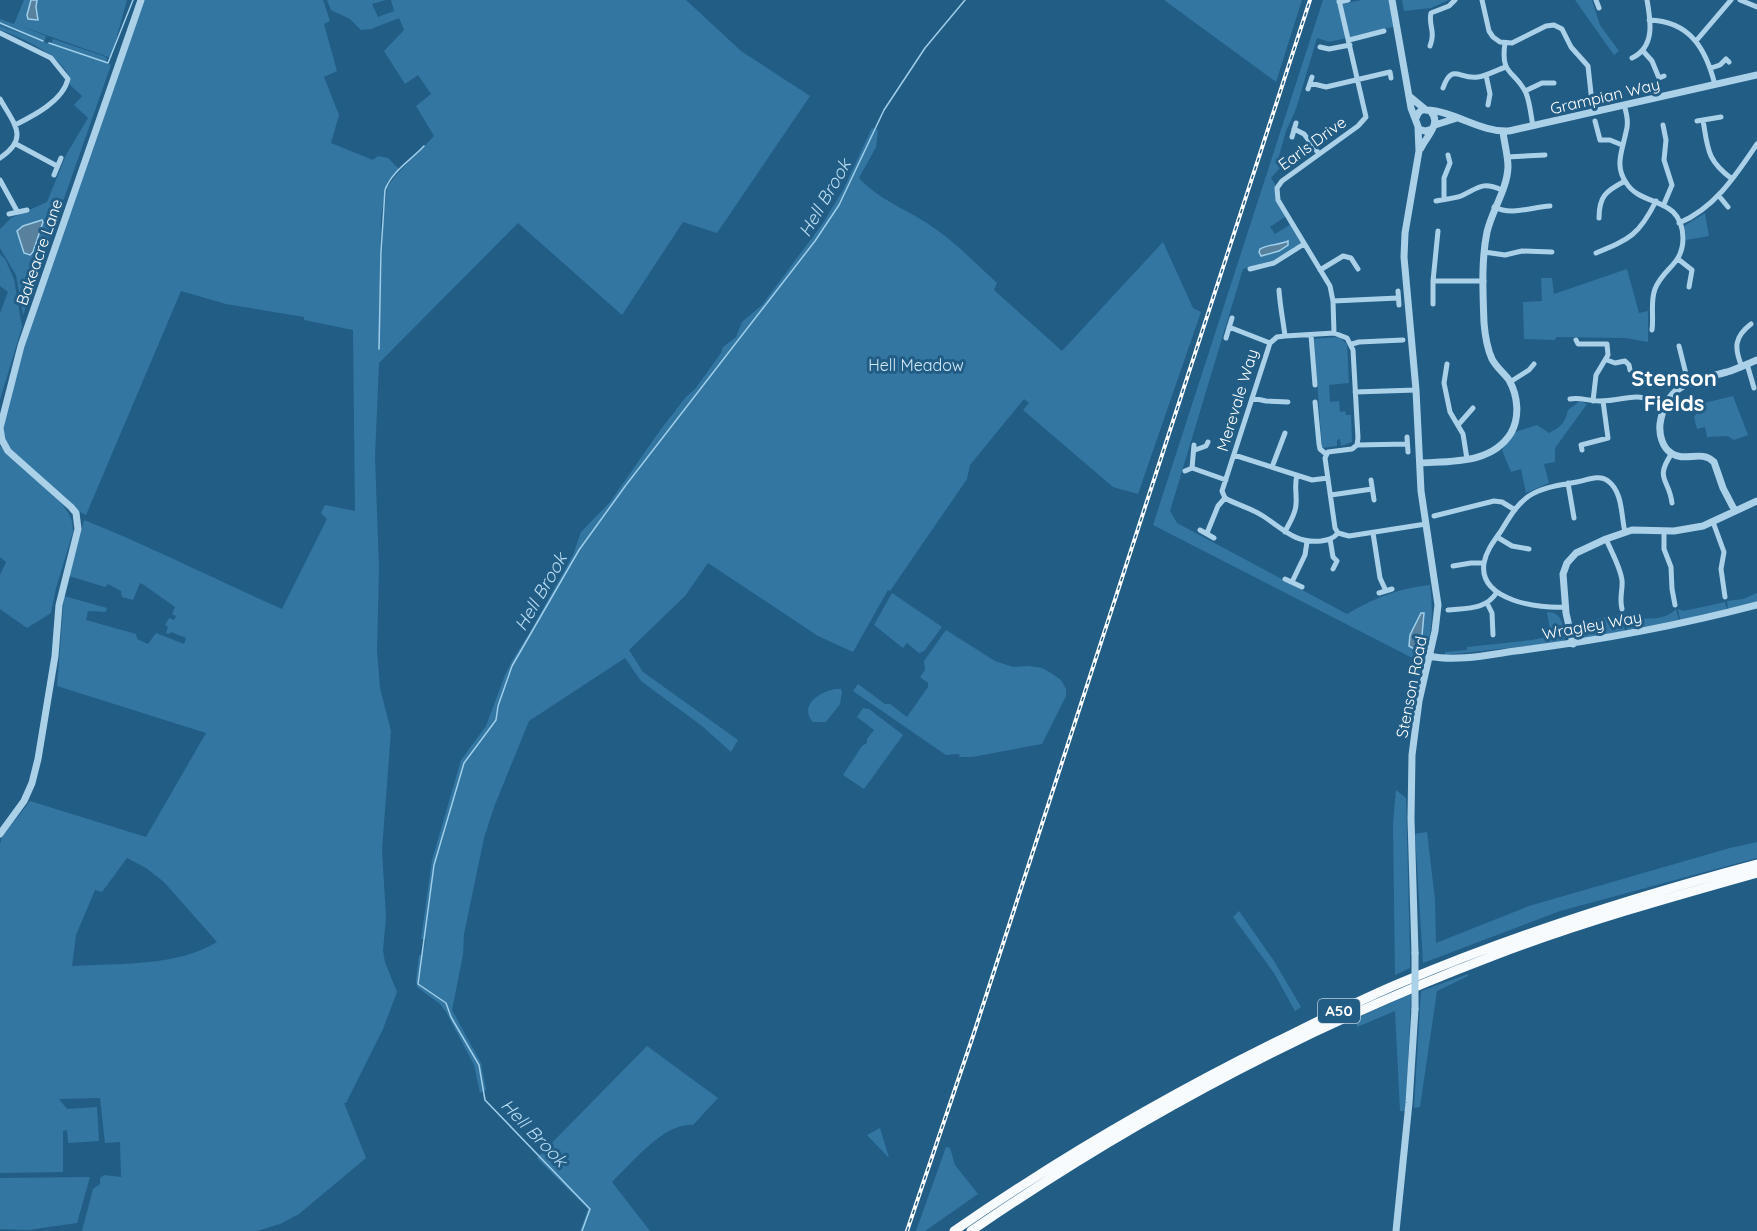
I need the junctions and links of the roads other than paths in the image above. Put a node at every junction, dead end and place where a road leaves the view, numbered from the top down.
1 (141, 0) edge
2 (1348, 0) edge
3 (1392, 0) edge
4 (1455, 0) edge
5 (1482, 0) edge
6 (1596, 0) edge
7 (1647, 0) edge
8 (1731, 0) edge
9 (1740, 0) edge
10 (1339, 1) edge
11 (1757, 8) edge
12 (1599, 9) dead end
13 (1649, 20) junction
14 (1384, 31) dead end
15 (0, 33) edge
16 (1696, 41) junction
17 (1349, 42) junction
18 (1505, 43) junction
19 (1430, 46) dead end
20 (1320, 47) dead end
21 (1643, 51) junction
22 (1632, 58) dead end
23 (1729, 62) dead end
24 (1506, 68) junction
25 (1711, 68) junction
26 (1486, 75) junction
27 (1757, 75) edge
28 (1664, 76) dead end
29 (1391, 78) dead end
30 (1358, 79) junction
31 (1554, 82) dead end
32 (1310, 83) dead end
33 (1715, 85) junction
34 (1443, 88) dead end
35 (1525, 91) junction
36 (1409, 96) junction
37 (0, 99) edge
38 (1488, 105) dead end
39 (1624, 105) junction
40 (1428, 110) junction
41 (1593, 112) junction
42 (1720, 117) dead end
43 (1416, 118) junction
44 (1459, 118) junction
45 (1595, 121) dead end
46 (15, 125) junction
47 (1663, 125) dead end
48 (1533, 126) junction
49 (1418, 127) junction
50 (1433, 127) junction
51 (1503, 131) junction
52 (1292, 137) dead end
53 (1600, 140) junction
54 (1592, 143) dead end
55 (16, 144) junction
56 (1622, 145) junction
57 (1756, 146) edge
58 (1419, 151) junction
59 (1319, 154) junction
60 (1448, 154) dead end
61 (1545, 155) dead end
62 (1507, 157) junction
63 (0, 158) edge
64 (61, 158) dead end
65 (57, 166) junction
66 (54, 175) dead end
67 (0, 180) edge
68 (1732, 180) junction
69 (1625, 182) junction
70 (1502, 190) junction
71 (1719, 196) junction
72 (1444, 199) junction
73 (1436, 201) dead end
74 (1656, 201) junction
75 (1664, 204) junction
76 (1550, 206) dead end
77 (1494, 207) junction
78 (1728, 207) dead end
79 (27, 210) dead end
80 (17, 211) junction
81 (9, 214) dead end
82 (1599, 218) dead end
83 (1679, 223) junction
84 (1438, 231) dead end
85 (1304, 244) junction
86 (1484, 252) junction
87 (1552, 252) dead end
88 (1596, 253) dead end
89 (1678, 259) junction
90 (1250, 269) dead end
91 (1358, 269) dead end
92 (1320, 270) junction
93 (1433, 281) junction
94 (1484, 281) junction
95 (1689, 287) dead end
96 (1398, 291) dead end
97 (1281, 294) dead end
98 (1333, 301) junction
99 (1433, 304) dead end
100 (1232, 318) dead end
101 (1751, 324) dead end
102 (1229, 327) junction
103 (1652, 330) dead end
104 (1334, 333) junction
105 (1311, 334) junction
106 (1284, 336) junction
107 (1226, 338) dead end
108 (1402, 340) dead end
109 (1391, 341) junction
110 (1270, 343) junction
111 (1352, 344) junction
112 (1577, 344) dead end
113 (1680, 346) dead end
114 (1392, 349) dead end
115 (1606, 360) junction
116 (1757, 360) edge
117 (1447, 364) dead end
118 (1534, 364) dead end
119 (1744, 365) junction
120 (1630, 370) dead end
121 (1510, 382) junction
122 (1688, 382) junction
123 (1315, 385) dead end
124 (1754, 388) dead end
125 (1416, 390) junction
126 (1355, 392) junction
127 (1252, 398) junction
128 (1570, 399) dead end
129 (1593, 400) junction
130 (1603, 401) junction
131 (1288, 402) dead end
132 (1315, 402) dead end
133 (1665, 406) junction
134 (1473, 408) dead end
135 (1458, 425) junction
136 (1285, 433) dead end
137 (1407, 437) dead end
138 (1208, 442) dead end
139 (1407, 444) junction
140 (1357, 445) junction
141 (1582, 450) dead end
142 (1408, 452) dead end
143 (1672, 453) junction
144 (1326, 454) junction
145 (1234, 455) junction
146 (1467, 459) junction
147 (1420, 463) junction
148 (1272, 467) junction
149 (1192, 468) junction
150 (1185, 471) dead end
151 (1297, 475) junction
152 (1328, 478) junction
153 (1226, 480) junction
154 (1371, 480) dead end
155 (1568, 483) junction
156 (1372, 489) junction
157 (1331, 495) junction
158 (1225, 498) junction
159 (1374, 500) dead end
160 (1757, 501) edge
161 (1672, 503) dead end
162 (1515, 510) junction
163 (1735, 511) junction
164 (1442, 514) junction
165 (1434, 516) dead end
166 (1574, 518) dead end
167 (1444, 522) dead end
168 (1713, 522) junction
169 (1426, 524) junction
170 (1200, 530) dead end
171 (1664, 531) junction
172 (1285, 532) junction
173 (1625, 532) junction
174 (1207, 533) junction
175 (1338, 533) junction
176 (1373, 533) junction
177 (1497, 537) junction
178 (1214, 538) dead end
179 (1330, 539) junction
180 (1606, 539) junction
181 (1307, 542) junction
182 (1529, 549) dead end
183 (1484, 563) junction
184 (1462, 564) junction
185 (1453, 566) dead end
186 (1333, 569) dead end
187 (1463, 572) dead end
188 (1286, 579) dead end
189 (1292, 582) junction
190 (1302, 587) dead end
191 (1392, 589) dead end
192 (1497, 592) junction
193 (1725, 597) dead end
194 (1487, 603) junction
195 (1675, 604) dead end
196 (1757, 605) edge
197 (1566, 607) junction
198 (1622, 609) dead end
199 (1448, 610) dead end
200 (1493, 635) dead end
201 (1573, 644) junction
202 (1429, 657) junction
203 (0, 834) edge
204 (1757, 864) edge
205 (1757, 873) edge
206 (954, 1231) edge
207 (971, 1231) edge
208 (1396, 1231) edge

1 - 203 street, Bakeacre Lane
2 - 10 street
3 - 36 street
4 - 19 street
5 - 18 street
6 - 12 street
7 - 13 street
8 - 16 street
9 - 11 street
10 - 17 street, Earls Drive
13 - 16 street
13 - 21 street
14 - 17 street
15 - 46 street
16 - 25 street
17 - 20 street
17 - 30 street, Earls Drive
18 - 24 street
18 - 41 street
21 - 22 street
21 - 28 street
23 - 25 street
24 - 26 street
24 - 35 street
25 - 33 street
26 - 34 street
26 - 38 street
27 - 33 street, Grampian Way
29 - 30 street
30 - 32 street
30 - 59 street, Earls Drive
31 - 35 street
33 - 39 street, Grampian Way
35 - 48 street
36 - 40 street
36 - 43 street
37 - 46 street
39 - 41 street, Grampian Way
39 - 56 street
40 - 43 street
40 - 44 street, Grampian Way
40 - 50 street
41 - 48 street, Grampian Way
42 - 68 street
43 - 49 street
44 - 50 street
44 - 51 street, Grampian Way
45 - 53 street
46 - 55 street
47 - 75 street
48 - 51 street, Grampian Way
49 - 50 street
49 - 58 street, Stenson Road
50 - 58 street, Stenson Road
51 - 62 street
52 - 59 street
53 - 54 street
53 - 56 street
55 - 63 street
55 - 65 street
56 - 69 street
57 - 68 street
58 - 125 street, Stenson Road
59 - 85 street, Earls Drive
60 - 72 street
61 - 62 street
62 - 70 street
64 - 65 street
65 - 66 street
67 - 80 street
68 - 71 street
69 - 74 street
69 - 82 street
70 - 72 street
70 - 77 street
71 - 78 street
71 - 83 street
72 - 73 street
74 - 75 street
74 - 88 street
75 - 83 street
76 - 77 street
77 - 86 street
79 - 80 street
80 - 81 street
83 - 89 street
84 - 93 street
85 - 90 street
85 - 92 street, Earls Drive
86 - 87 street
86 - 94 street
89 - 95 street
89 - 103 street
91 - 92 street
92 - 98 street, Earls Drive
93 - 94 street
93 - 99 street
94 - 121 street
96 - 98 street
97 - 106 street
98 - 104 street, Earls Drive
100 - 102 street
101 - 119 street
102 - 107 street
102 - 110 street
104 - 105 street, Merevale Way
104 - 111 street
105 - 106 street, Merevale Way
105 - 123 street
106 - 110 street, Merevale Way
108 - 109 street
109 - 111 street
109 - 114 street
110 - 127 street, Merevale Way
111 - 126 street
112 - 115 street
113 - 122 street
115 - 120 street
115 - 129 street
116 - 119 street
117 - 135 street
118 - 121 street
119 - 122 street
119 - 124 street
121 - 146 street
122 - 133 street
125 - 126 street
125 - 147 street, Stenson Road
126 - 140 street
127 - 131 street
127 - 145 street, Merevale Way
128 - 129 street
129 - 130 street
130 - 133 street
130 - 141 street
132 - 144 street
133 - 143 street
134 - 135 street
135 - 146 street
136 - 148 street
137 - 139 street
138 - 149 street
139 - 140 street
139 - 142 street
140 - 144 street
143 - 161 street
143 - 163 street
144 - 152 street
145 - 148 street
145 - 153 street, Merevale Way
146 - 147 street
147 - 169 street, Stenson Road
148 - 151 street
149 - 150 street
149 - 153 street
151 - 152 street
151 - 172 street
152 - 157 street
153 - 158 street, Merevale Way
154 - 156 street
155 - 162 street
155 - 166 street
155 - 173 street
156 - 157 street
156 - 159 street
157 - 175 street
158 - 172 street
158 - 174 street
160 - 163 street
162 - 164 street
162 - 177 street
163 - 168 street
164 - 165 street
164 - 167 street
168 - 171 street
168 - 193 street
169 - 176 street
169 - 202 street, Stenson Road
170 - 174 street
171 - 173 street
171 - 195 street
172 - 181 street
173 - 180 street
174 - 178 street
175 - 176 street
175 - 179 street
176 - 191 street
177 - 182 street
177 - 183 street
179 - 181 street
179 - 186 street
180 - 197 street
180 - 198 street
181 - 189 street
183 - 184 street
183 - 192 street
184 - 185 street
184 - 187 street
188 - 189 street
189 - 190 street
192 - 194 street
192 - 197 street
194 - 199 street
194 - 200 street
196 - 201 street, Wragley Way
197 - 201 street
201 - 202 street, Wragley Way
202 - 208 street, Stenson Road, bridge
204 - 206 highway, A50
205 - 207 highway, A50

